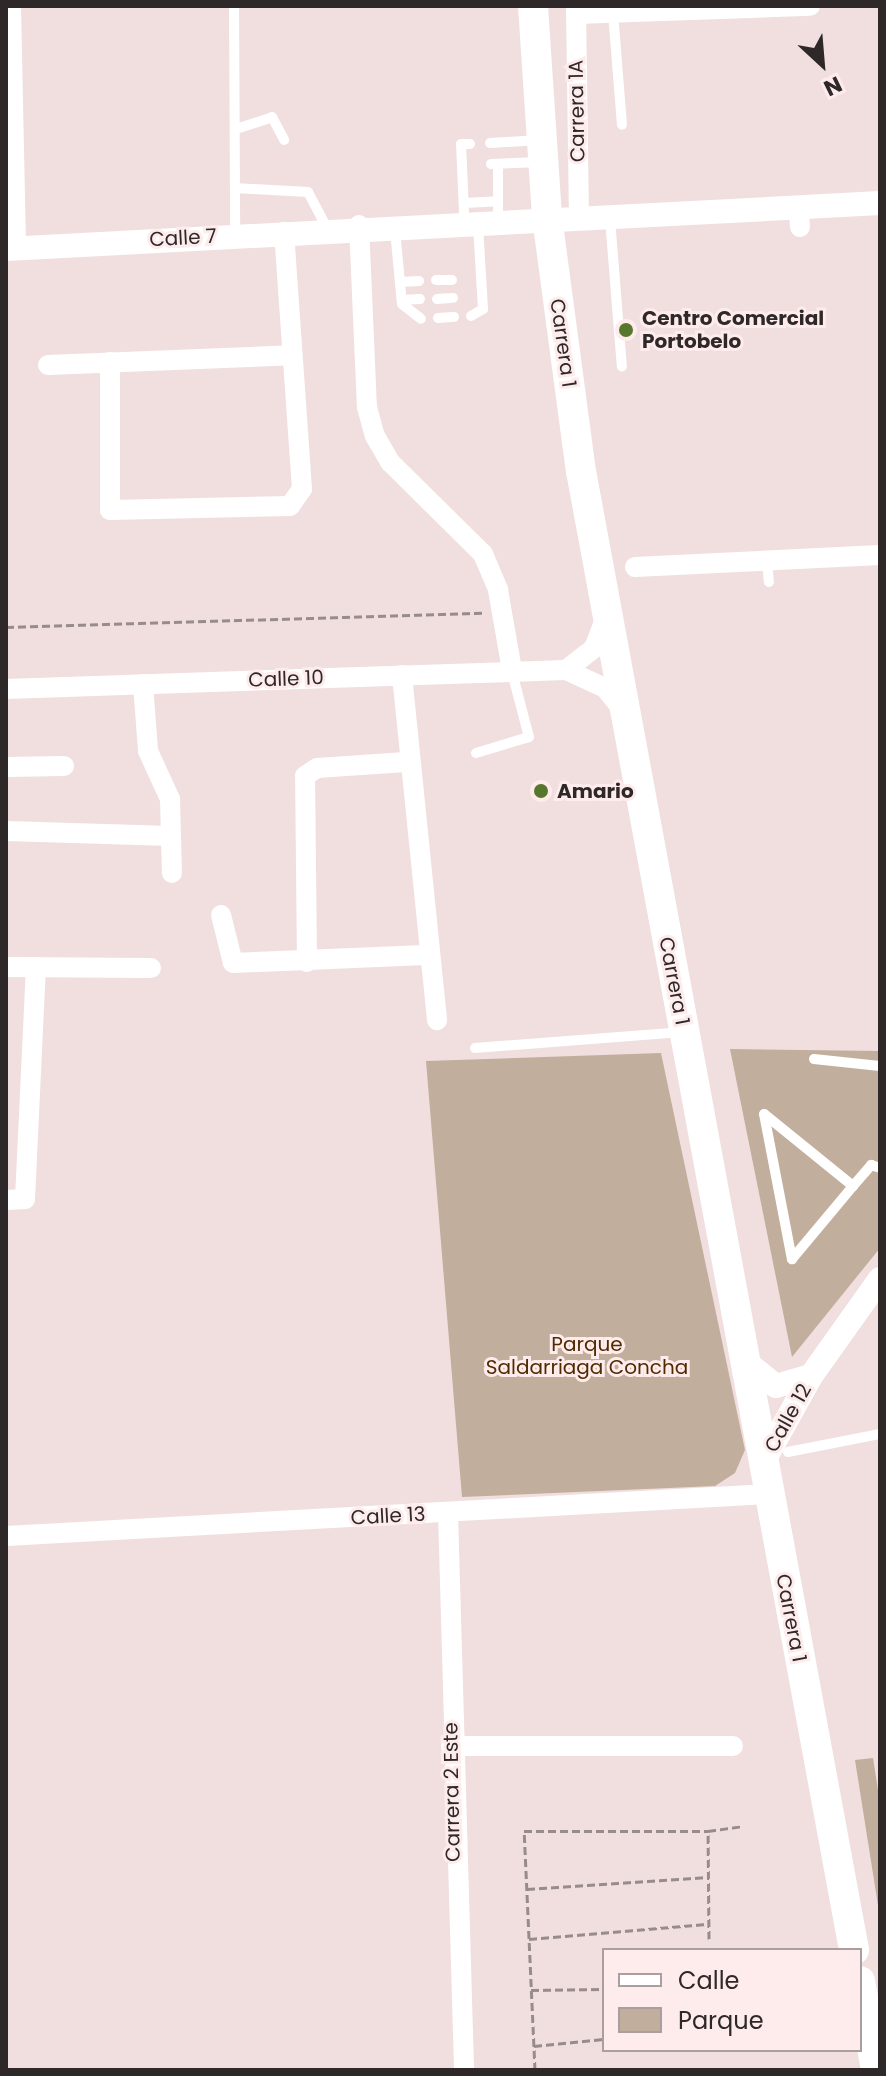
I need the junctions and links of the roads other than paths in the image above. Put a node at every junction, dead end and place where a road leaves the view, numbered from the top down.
1 (11, 6) edge
2 (234, 6) edge
3 (533, 6) edge
4 (810, 6) edge
5 (576, 10) edge
6 (613, 13) junction
7 (622, 125) dead end
8 (236, 129) junction
9 (284, 140) dead end
10 (490, 143) dead end
11 (470, 144) dead end
12 (542, 151) junction
13 (235, 188) junction
14 (880, 203) edge
15 (16, 204) junction
16 (498, 206) junction
17 (468, 214) junction
18 (547, 217) junction
19 (579, 217) junction
20 (610, 217) junction
21 (359, 225) junction
22 (327, 228) junction
23 (395, 228) junction
24 (284, 232) junction
25 (235, 235) junction
26 (50, 246) junction
27 (11, 248) edge
28 (436, 280) dead end
29 (452, 280) dead end
30 (419, 281) dead end
31 (400, 282) junction
32 (453, 298) dead end
33 (420, 299) dead end
34 (437, 299) dead end
35 (402, 300) junction
36 (471, 316) dead end
37 (454, 317) dead end
38 (438, 318) dead end
39 (421, 319) dead end
40 (292, 355) junction
41 (110, 362) junction
42 (48, 365) dead end
43 (622, 367) dead end
44 (880, 555) edge
45 (767, 561) junction
46 (635, 567) dead end
47 (769, 582) dead end
48 (606, 615) junction
49 (512, 670) junction
50 (566, 670) junction
51 (402, 675) junction
52 (143, 684) junction
53 (6, 689) edge
54 (623, 710) junction
55 (476, 753) dead end
56 (406, 762) junction
57 (64, 766) dead end
58 (6, 767) edge
59 (6, 831) edge
60 (171, 836) junction
61 (172, 873) dead end
62 (221, 915) dead end
63 (425, 955) junction
64 (307, 962) junction
65 (6, 967) edge
66 (36, 967) junction
67 (151, 968) dead end
68 (437, 1020) dead end
69 (683, 1032) junction
70 (475, 1048) dead end
71 (814, 1059) dead end
72 (880, 1066) edge
73 (880, 1168) edge
74 (853, 1186) junction
75 (6, 1200) edge
76 (880, 1279) edge
77 (746, 1362) junction
78 (811, 1376) junction
79 (880, 1434) edge
80 (776, 1456) junction
81 (770, 1494) junction
82 (448, 1513) junction
83 (6, 1536) edge
84 (451, 1746) junction
85 (733, 1746) dead end
86 (854, 1948) edge
87 (862, 1992) edge
88 (464, 2070) edge
89 (876, 2070) edge

1 - 15 street
2 - 8 lane
3 - 12 main road, Carrera 1
4 - 6 street
5 - 6 street
5 - 19 street, Carrera 1A
6 - 7 lane
8 - 9 lane
8 - 13 lane
10 - 12 lane
11 - 17 lane
12 - 16 lane
12 - 18 main road, Carrera 1
13 - 22 lane
13 - 25 lane
14 - 20 street, Calle 7
15 - 26 street
15 - 27 street
16 - 17 street, Calle 7
16 - 18 street, Calle 7
17 - 18 street, Calle 7
17 - 21 street, Calle 7
17 - 23 street, Calle 7
17 - 36 lane
18 - 19 street, Calle 7
18 - 48 main road, Carrera 1
19 - 20 street, Calle 7
20 - 43 lane
21 - 22 street, Calle 7
21 - 23 street, Calle 7
21 - 49 street
22 - 24 street, Calle 7
23 - 31 lane
24 - 25 street, Calle 7
24 - 40 street
25 - 26 street, Calle 7
26 - 27 street, Calle 7
28 - 29 lane
30 - 31 lane
31 - 35 lane
32 - 34 lane
33 - 35 lane
35 - 39 lane
37 - 38 lane
40 - 41 street
40 - 41 street
41 - 42 street
44 - 45 street
45 - 46 street
45 - 47 lane
48 - 50 street
48 - 54 main road, Carrera 1
49 - 50 street, Calle 10
49 - 51 street, Calle 10
49 - 55 lane
50 - 54 street
51 - 52 street, Calle 10
51 - 56 street
52 - 53 street, Calle 10
52 - 60 street
54 - 69 main road, Carrera 1
56 - 63 street
56 - 64 street
57 - 58 street
59 - 60 street
60 - 61 street
62 - 64 street
63 - 64 street
63 - 68 street
65 - 66 street
66 - 67 street
66 - 75 street
69 - 70 lane
69 - 77 main road, Carrera 1
71 - 72 lane
73 - 74 lane
74 - 74 lane
76 - 78 street, Calle 12
77 - 78 street, Calle 12
77 - 80 main road, Carrera 1
78 - 80 street, Calle 12
79 - 80 lane
80 - 81 main road, Carrera 1
81 - 82 street, Calle 13
81 - 86 main road, Carrera 1
82 - 83 street, Calle 13
82 - 84 street, Carrera 2 Este
84 - 85 street
84 - 88 street, Carrera 2 Este
87 - 89 main road

